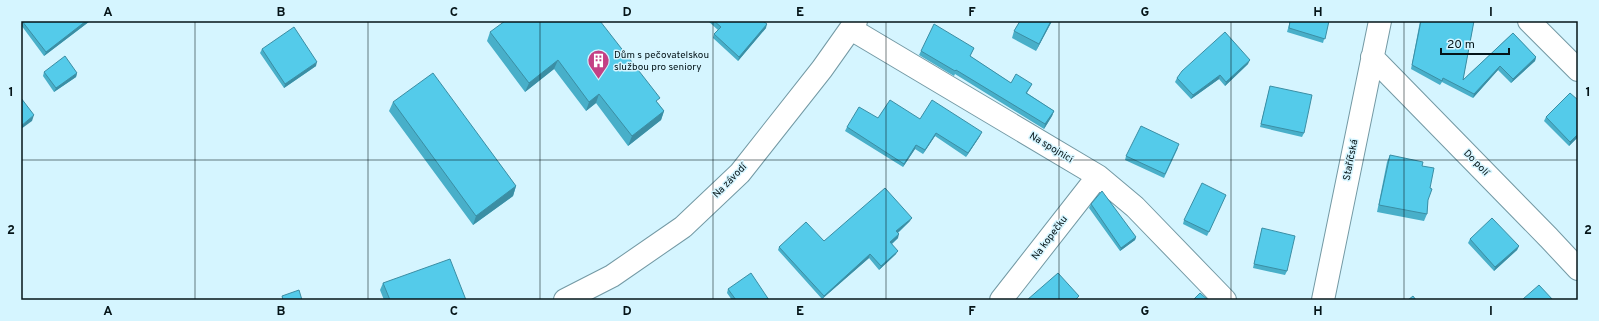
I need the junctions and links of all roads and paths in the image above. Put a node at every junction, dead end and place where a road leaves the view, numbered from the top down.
1 (1380, 21) edge
2 (1529, 21) edge
3 (853, 25) edge
4 (1372, 57) junction
5 (1578, 70) edge
6 (1098, 176) junction
7 (1578, 270) edge
8 (565, 300) edge
9 (1001, 300) edge
10 (1225, 300) edge
11 (1323, 300) edge

1 - 4 street, Staříčská
2 - 5 street
3 - 6 street, Na spojnici
3 - 8 street, Na závodí
4 - 7 street, Do polí
4 - 11 street, Staříčská
6 - 9 street, Na kopečku
6 - 10 street, Na spojnici

